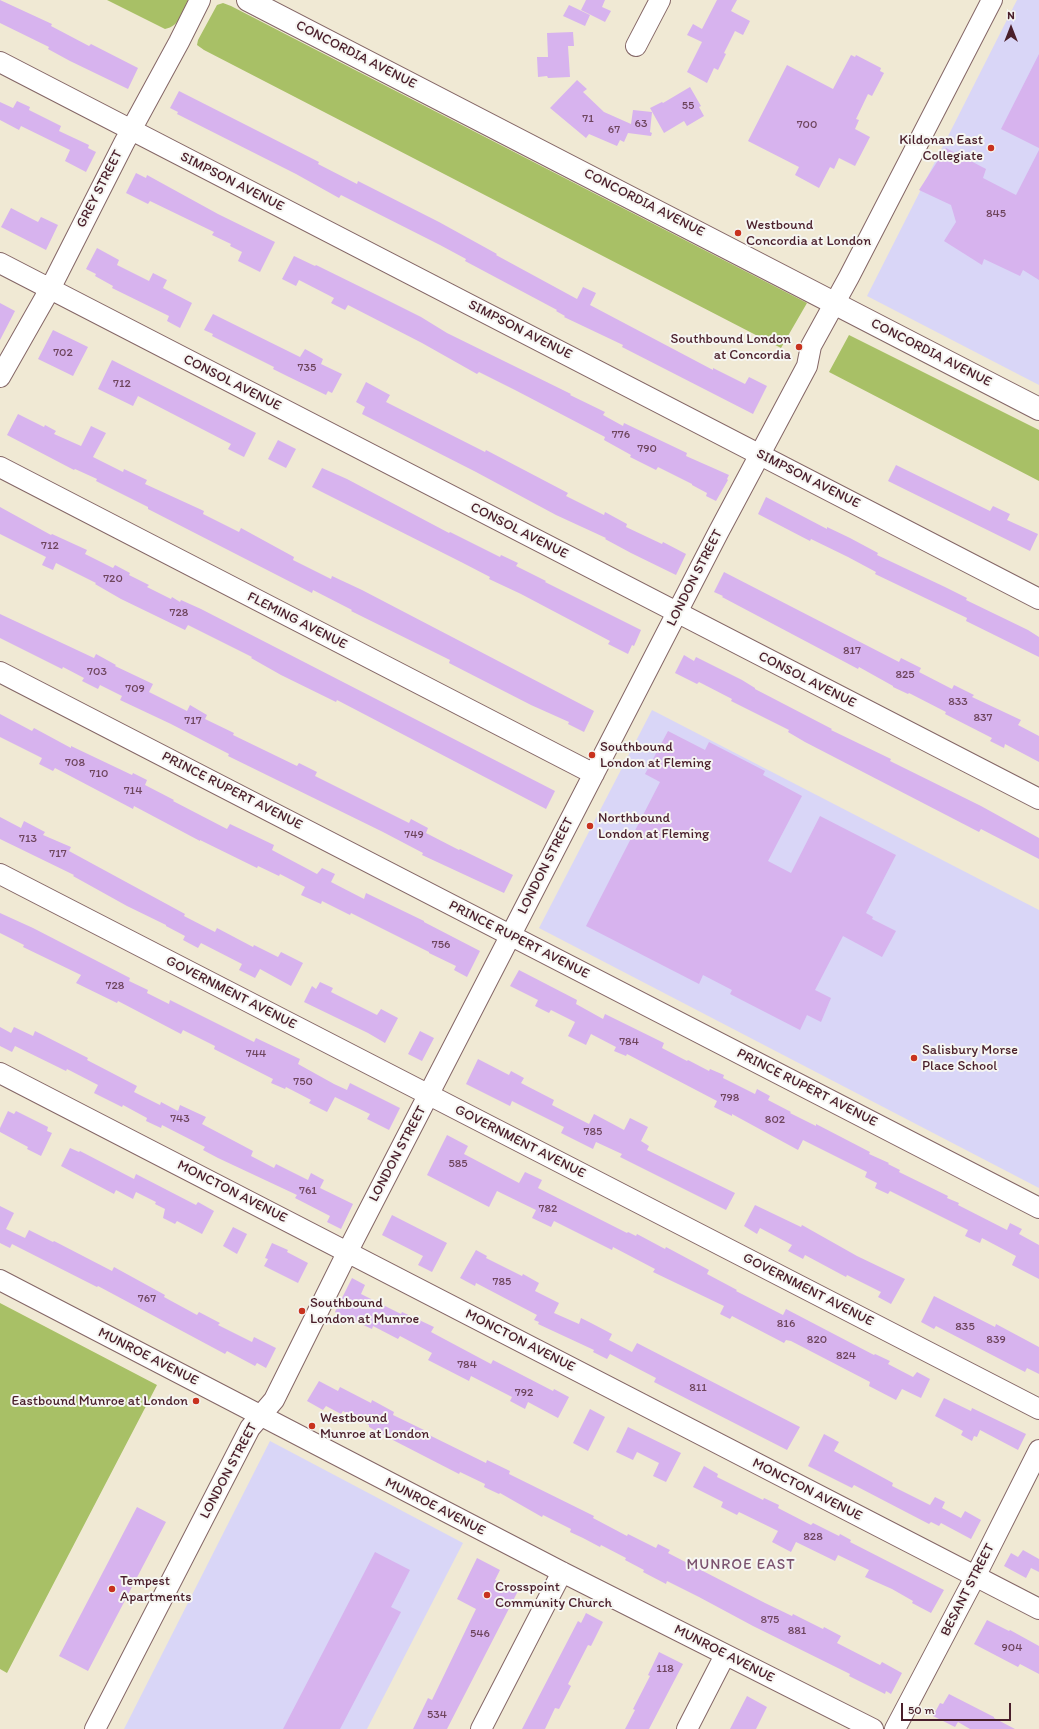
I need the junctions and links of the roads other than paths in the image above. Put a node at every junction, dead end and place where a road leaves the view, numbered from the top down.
1 (200, 0) edge
2 (248, 0) edge
3 (660, 0) edge
4 (992, 0) edge
5 (636, 46) dead end
6 (0, 62) edge
7 (131, 130) junction
8 (0, 263) edge
9 (50, 289) junction
10 (834, 303) junction
11 (0, 377) edge
12 (1039, 409) edge
13 (760, 454) junction
14 (0, 467) edge
15 (1039, 599) edge
16 (677, 612) junction
17 (0, 672) edge
18 (594, 774) junction
19 (1039, 799) edge
20 (0, 874) edge
21 (510, 935) junction
22 (0, 1073) edge
23 (429, 1095) junction
24 (1039, 1208) edge
25 (347, 1252) junction
26 (0, 1280) edge
27 (1039, 1409) edge
28 (260, 1415) junction
29 (1039, 1450) edge
30 (562, 1572) junction
31 (975, 1577) junction
32 (1039, 1609) edge
33 (725, 1655) junction
34 (95, 1729) edge
35 (481, 1729) edge
36 (687, 1729) edge
37 (873, 1729) edge
38 (895, 1729) edge

1 - 7 street, GREY STREET
2 - 10 main road, CONCORDIA AVENUE
3 - 5 street
4 - 10 street, LONDON STREET
6 - 7 street, SIMPSON AVENUE
7 - 9 street, GREY STREET
7 - 13 street, SIMPSON AVENUE
8 - 9 street, CONSOL AVENUE
9 - 11 street, GREY STREET
9 - 16 street, CONSOL AVENUE
10 - 12 main road, CONCORDIA AVENUE
10 - 13 street, LONDON STREET
13 - 15 street, SIMPSON AVENUE
13 - 16 street, LONDON STREET
14 - 18 street, FLEMING AVENUE
16 - 18 street, LONDON STREET
16 - 19 street, CONSOL AVENUE
17 - 21 street, PRINCE RUPERT AVENUE
18 - 21 street, LONDON STREET
20 - 23 street, GOVERNMENT AVENUE
21 - 23 street, LONDON STREET
21 - 24 street, PRINCE RUPERT AVENUE
22 - 25 street, MONCTON AVENUE
23 - 25 street, LONDON STREET
23 - 27 street, GOVERNMENT AVENUE
25 - 28 street, LONDON STREET
25 - 31 street, MONCTON AVENUE
26 - 28 street, MUNROE AVENUE
28 - 30 street, MUNROE AVENUE
28 - 34 street, LONDON STREET
29 - 31 street, BESANT STREET
30 - 33 street, MUNROE AVENUE
30 - 35 street
31 - 32 street, MONCTON AVENUE
31 - 38 street, BESANT STREET
33 - 36 street
33 - 37 street, MUNROE AVENUE

